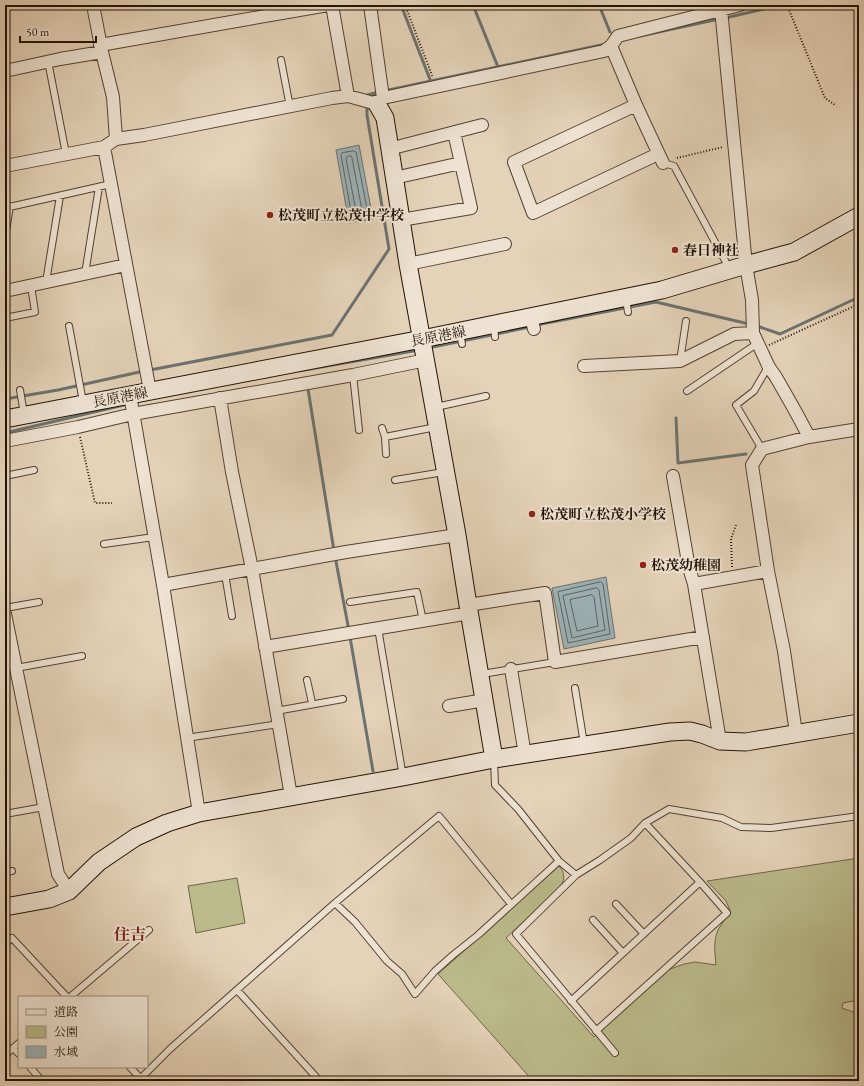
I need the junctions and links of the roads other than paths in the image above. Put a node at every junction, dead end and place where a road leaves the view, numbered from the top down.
1 (93, 5) edge
2 (328, 5) edge
3 (332, 5) edge
4 (370, 5) edge
5 (740, 5) edge
6 (720, 7) edge
7 (611, 46) junction
8 (101, 49) junction
9 (280, 60) dead end
10 (48, 61) junction
11 (5, 71) edge
12 (348, 96) junction
13 (380, 101) junction
14 (636, 105) junction
15 (290, 107) junction
16 (482, 125) dead end
17 (454, 132) junction
18 (116, 139) junction
19 (104, 146) junction
20 (389, 149) junction
21 (66, 154) junction
22 (661, 159) junction
23 (461, 163) junction
24 (5, 166) edge
25 (394, 178) junction
26 (105, 186) junction
27 (60, 196) junction
28 (8, 207) edge
29 (859, 216) edge
30 (401, 220) junction
31 (5, 236) edge
32 (505, 244) dead end
33 (408, 264) junction
34 (126, 265) junction
35 (746, 265) junction
36 (729, 270) junction
37 (85, 274) junction
38 (46, 282) junction
39 (31, 286) junction
40 (5, 291) edge
41 (5, 318) edge
42 (686, 321) dead end
43 (69, 326) dead end
44 (757, 342) junction
45 (424, 349) junction
46 (680, 361) junction
47 (584, 366) dead end
48 (768, 367) junction
49 (353, 376) junction
50 (20, 390) dead end
51 (150, 391) junction
52 (687, 391) dead end
53 (130, 395) junction
54 (486, 396) dead end
55 (220, 398) junction
56 (84, 404) junction
57 (434, 407) junction
58 (133, 414) junction
59 (24, 415) junction
60 (5, 419) edge
61 (438, 427) junction
62 (382, 428) dead end
63 (859, 429) edge
64 (359, 430) dead end
65 (385, 437) junction
66 (809, 437) junction
67 (5, 441) edge
68 (762, 449) junction
69 (386, 454) dead end
70 (34, 470) dead end
71 (445, 471) junction
72 (5, 476) edge
73 (673, 476) dead end
74 (395, 480) dead end
75 (457, 535) junction
76 (154, 537) junction
77 (104, 544) dead end
78 (252, 569) junction
79 (768, 571) junction
80 (225, 574) junction
81 (694, 584) junction
82 (163, 585) junction
83 (39, 602) dead end
84 (350, 602) dead end
85 (5, 608) edge
86 (469, 609) junction
87 (5, 614) edge
88 (232, 616) dead end
89 (423, 621) junction
90 (378, 628) junction
91 (703, 637) junction
92 (265, 646) junction
93 (82, 656) dead end
94 (555, 662) junction
95 (16, 668) junction
96 (510, 669) junction
97 (480, 674) junction
98 (307, 680) dead end
99 (575, 688) dead end
100 (343, 699) dead end
101 (485, 700) junction
102 (312, 703) junction
103 (449, 706) dead end
104 (276, 711) junction
105 (859, 723) edge
106 (279, 724) junction
107 (796, 733) junction
108 (186, 738) junction
109 (720, 742) junction
110 (585, 745) junction
111 (525, 755) junction
112 (494, 759) junction
113 (403, 777) junction
114 (291, 796) junction
115 (44, 807) junction
116 (199, 813) junction
117 (5, 814) edge
118 (859, 816) edge
119 (645, 823) junction
120 (558, 861) junction
121 (12, 871) dead end
122 (5, 872) edge
123 (576, 875) junction
124 (700, 882) junction
125 (69, 891) junction
126 (335, 903) junction
127 (511, 904) junction
128 (616, 904) dead end
129 (5, 907) edge
130 (593, 920) dead end
131 (149, 930) dead end
132 (644, 934) junction
133 (5, 944) edge
134 (623, 953) junction
135 (236, 990) junction
136 (68, 996) edge
137 (70, 996) edge
138 (571, 1001) junction
139 (596, 1031) junction
140 (18, 1044) edge
141 (13, 1048) junction
142 (18, 1053) edge
143 (615, 1053) dead end
144 (5, 1056) edge
145 (31, 1068) edge
146 (131, 1068) edge
147 (139, 1080) edge
148 (42, 1081) edge
149 (315, 1081) edge

1 - 8 street
2 - 8 street
3 - 12 street
4 - 13 street
5 - 6 street
6 - 7 street
6 - 35 street
7 - 13 street
7 - 14 street
8 - 10 street
8 - 18 street
9 - 15 lane
10 - 11 street
10 - 21 lane
12 - 13 street
12 - 15 street
13 - 20 street
14 - 22 street
14 - 22 street
15 - 18 street
16 - 17 street
17 - 20 street
17 - 23 street
18 - 19 street
19 - 21 street
19 - 26 street
20 - 25 street
21 - 24 street
22 - 36 lane
23 - 25 street
23 - 30 street
25 - 30 street
26 - 27 lane
26 - 34 street
26 - 37 lane
27 - 28 lane
27 - 38 lane
28 - 31 lane
29 - 35 street, 長原港線
30 - 33 street
32 - 33 street
33 - 45 street
34 - 37 street
34 - 51 street
35 - 36 street, 長原港線
35 - 44 street
36 - 45 street, 長原港線
37 - 38 street
38 - 39 street
39 - 40 street
39 - 41 lane
42 - 46 lane
43 - 56 lane
44 - 46 street
44 - 48 street
44 - 52 lane
45 - 49 street
45 - 51 street, 長原港線
45 - 57 street
46 - 47 street
48 - 66 street
48 - 68 lane
49 - 55 street
49 - 64 lane
50 - 59 lane
51 - 53 street, 長原港線
53 - 56 street, 長原港線
53 - 58 street
54 - 57 lane
55 - 58 street
55 - 78 street
56 - 59 street, 長原港線
57 - 61 street
58 - 67 street
58 - 76 street
59 - 60 street, 長原港線
61 - 65 lane
61 - 71 street
62 - 65 lane
63 - 66 street
65 - 69 lane
66 - 68 street
68 - 79 street
70 - 72 lane
71 - 74 lane
71 - 75 street
73 - 81 street
75 - 78 street
75 - 86 street
76 - 77 lane
76 - 82 street
78 - 80 street
78 - 92 street
79 - 81 street
79 - 107 street
80 - 82 street
80 - 88 lane
81 - 91 street
82 - 108 street
83 - 85 lane
84 - 89 lane
86 - 89 street
86 - 94 street
86 - 97 street
87 - 95 street
89 - 90 street
90 - 92 street
90 - 113 lane
91 - 94 street
91 - 109 street
92 - 104 street
93 - 95 lane
94 - 96 lane
95 - 115 street
96 - 97 lane
96 - 111 street
97 - 101 street
98 - 102 lane
99 - 110 lane
100 - 102 lane
101 - 103 street
101 - 112 street
102 - 104 lane
104 - 106 street
105 - 107 street
106 - 108 lane
106 - 114 street
107 - 109 street
108 - 116 street
109 - 110 street
110 - 111 street
111 - 112 street
112 - 113 street
112 - 120 lane
113 - 114 street
114 - 116 street
115 - 117 lane
115 - 125 street
116 - 125 street
118 - 119 lane
119 - 123 lane
119 - 124 lane
120 - 123 lane
120 - 127 lane
121 - 122 lane
123 - 138 lane
124 - 132 lane
124 - 139 lane
125 - 129 street
126 - 127 lane
126 - 127 lane
126 - 135 lane
128 - 132 lane
130 - 134 lane
131 - 137 lane
132 - 134 lane
133 - 136 lane
134 - 138 lane
135 - 147 lane
135 - 149 lane
138 - 139 lane
139 - 143 lane
140 - 141 lane
141 - 142 lane
141 - 144 lane
145 - 148 lane
146 - 147 lane

